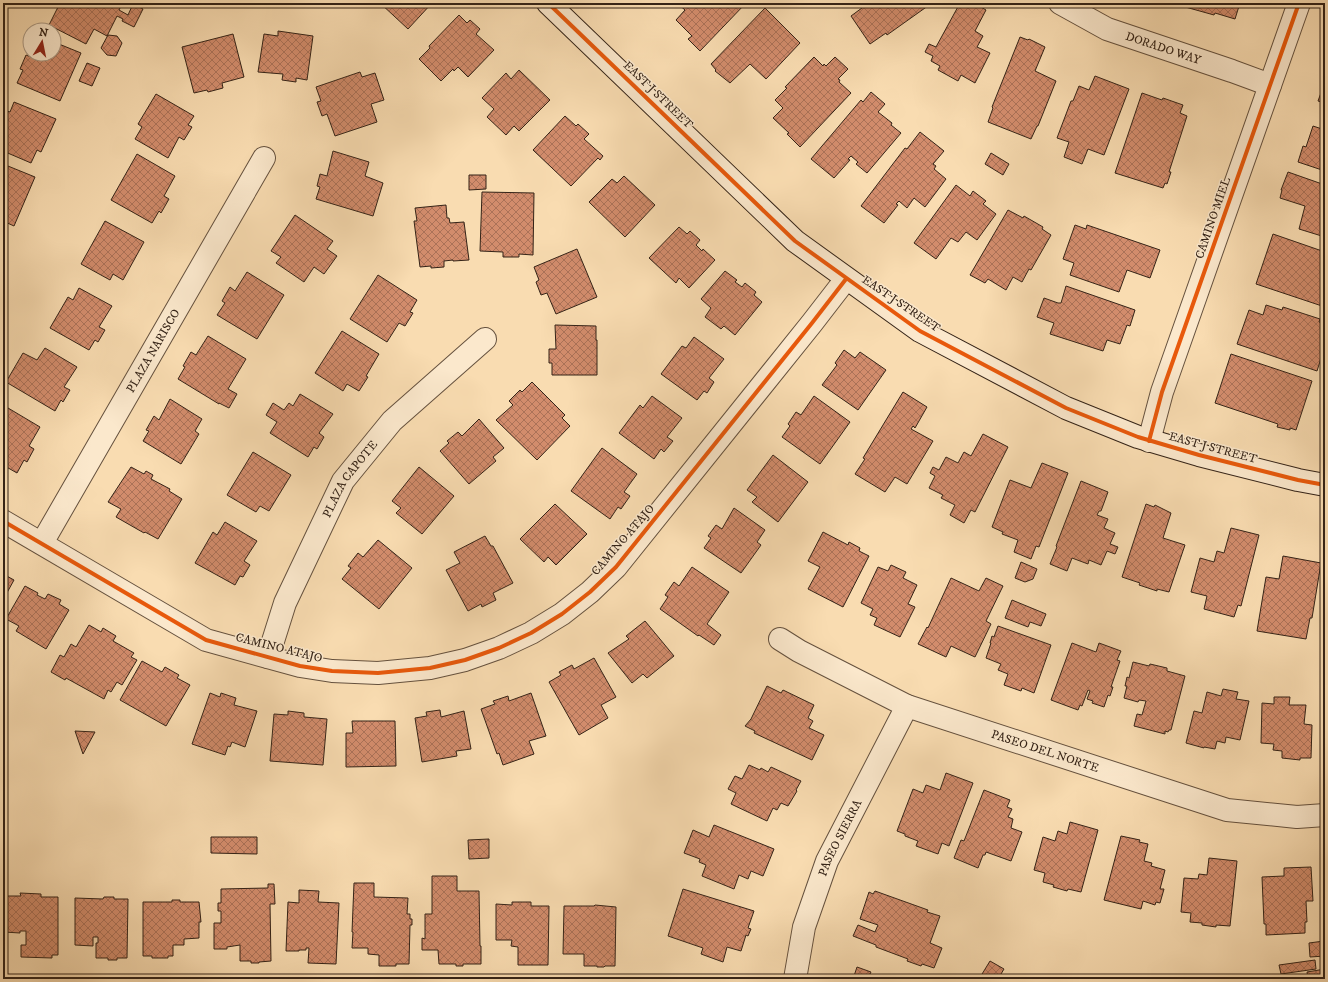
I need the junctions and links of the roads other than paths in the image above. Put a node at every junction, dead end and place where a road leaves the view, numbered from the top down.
1 (548, 3) edge
2 (1060, 3) edge
3 (1300, 3) edge
4 (1270, 86) junction
5 (264, 158) dead end
6 (846, 278) junction
7 (485, 339) dead end
8 (1149, 441) junction
9 (1325, 485) edge
10 (3, 521) edge
11 (42, 543) junction
12 (780, 639) dead end
13 (268, 657) junction
14 (907, 706) junction
15 (1325, 815) edge
16 (795, 979) edge

1 - 6 street, EAST J STREET
2 - 4 street, DORADO WAY
3 - 4 street, CAMINO MIEL
4 - 8 street, CAMINO MIEL
5 - 11 street, PLAZA NARISCO
6 - 8 street, EAST J STREET
6 - 13 street, CAMINO ATAJO
7 - 13 street, PLAZA CAPOTE
8 - 9 street, EAST J STREET
10 - 11 street, CAMINO ATAJO
11 - 13 street, CAMINO ATAJO
12 - 14 street, PASEO DEL NORTE
14 - 15 street, PASEO DEL NORTE
14 - 16 street, PASEO SIERRA

